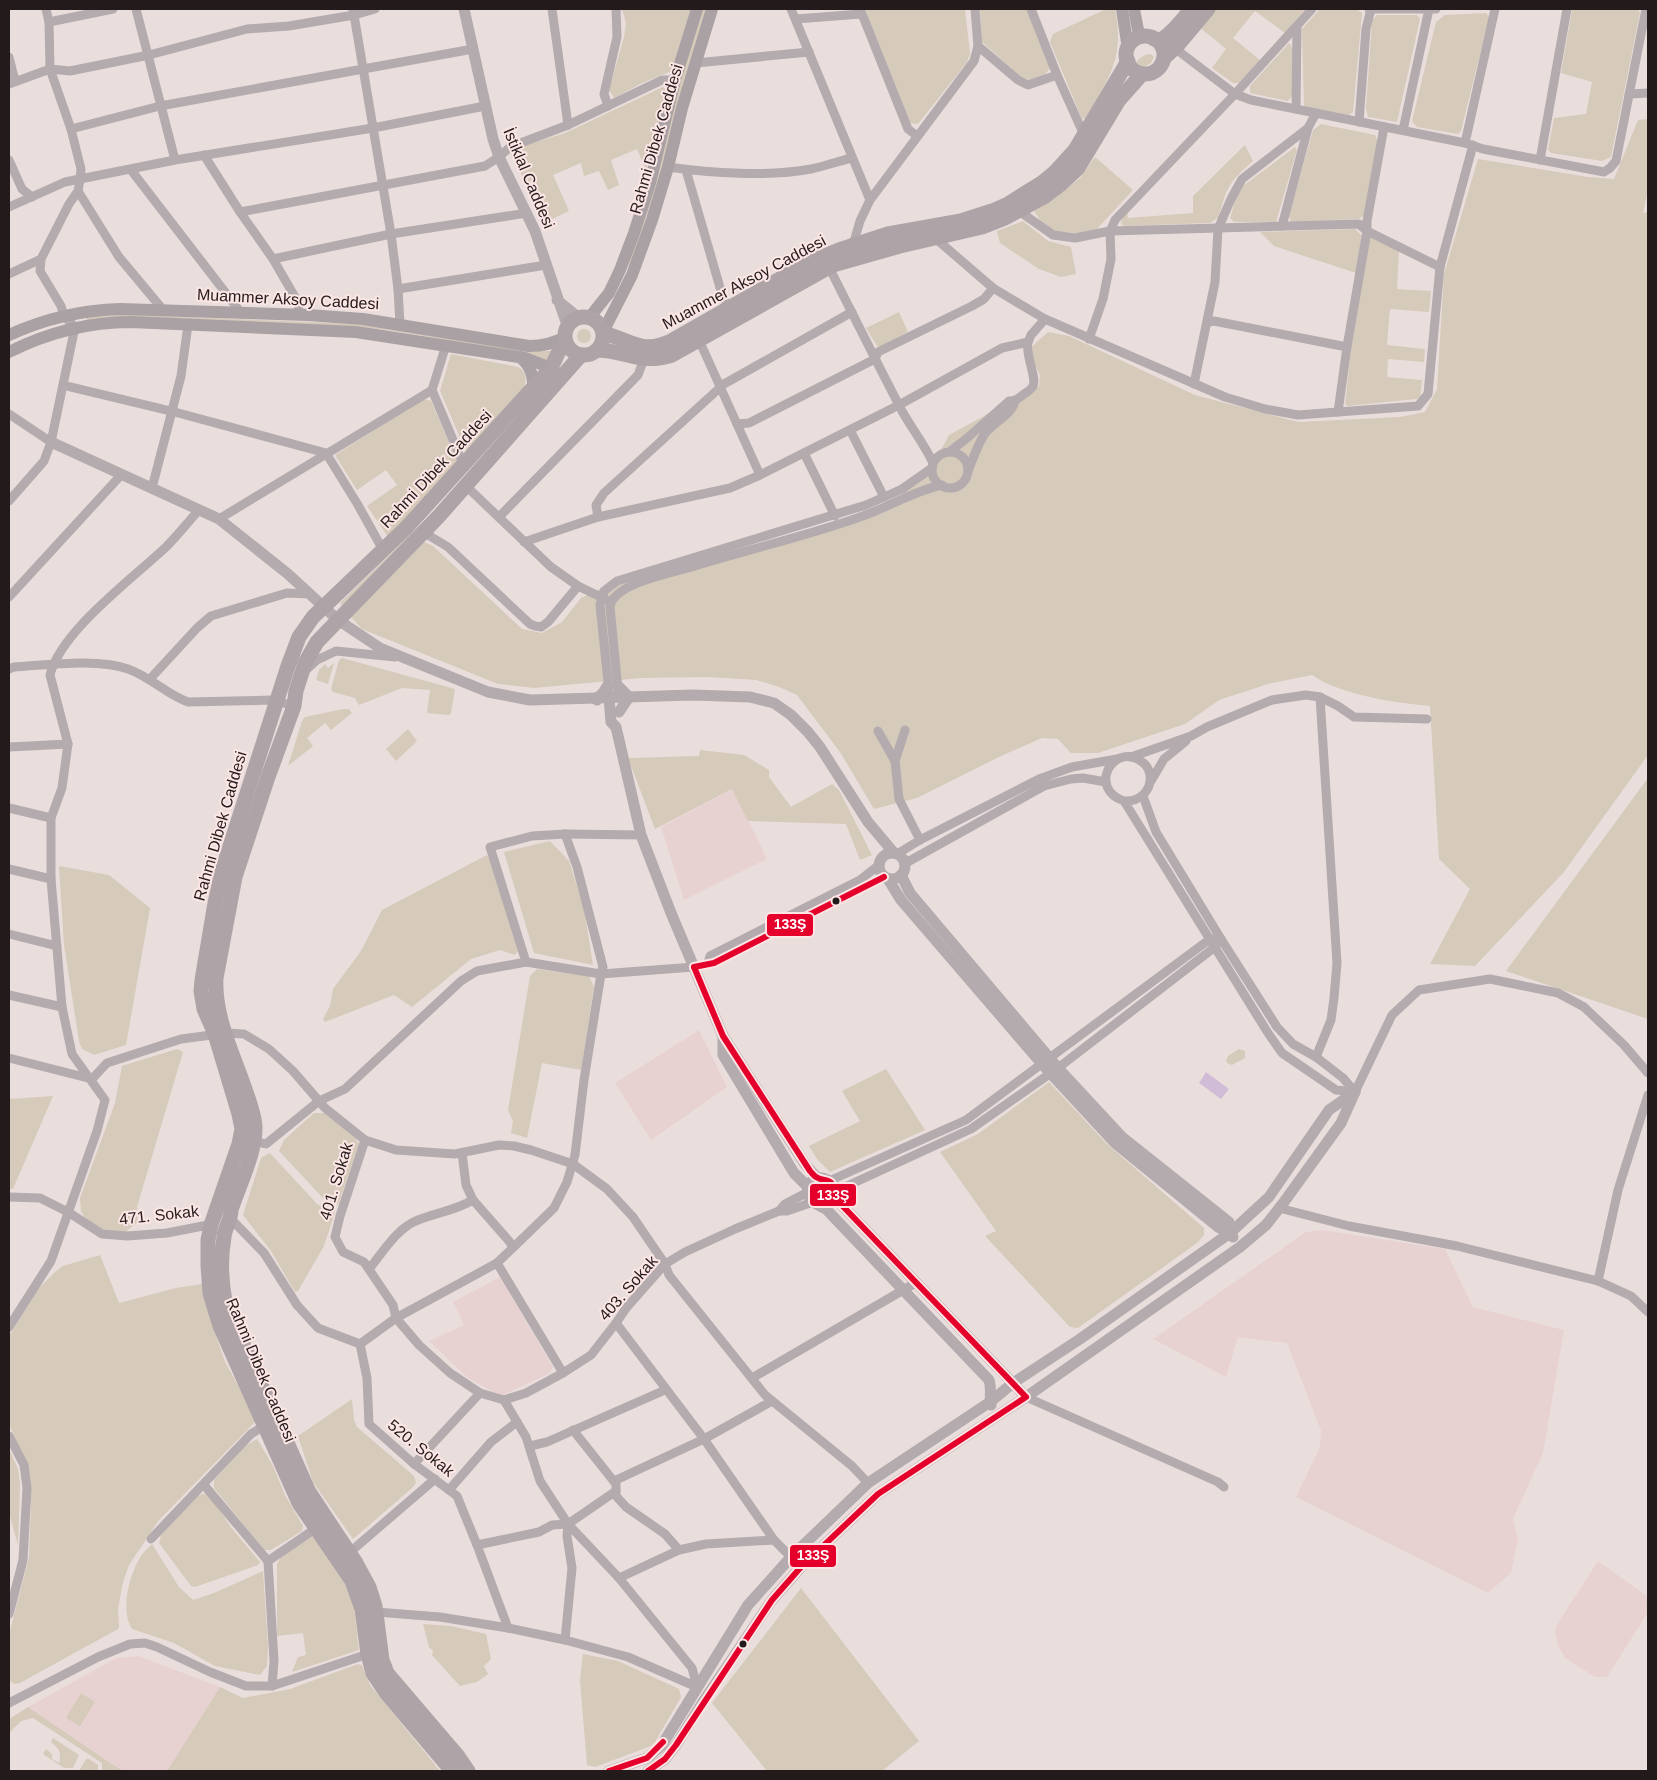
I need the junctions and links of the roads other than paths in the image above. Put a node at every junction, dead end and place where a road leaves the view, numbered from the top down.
1 (46, 9) edge
2 (112, 9) edge
3 (136, 9) edge
4 (374, 9) edge
5 (465, 9) edge
6 (552, 9) edge
7 (616, 9) edge
8 (697, 9) edge
9 (712, 9) edge
10 (792, 9) edge
11 (975, 9) edge
12 (1031, 9) edge
13 (1122, 9) edge
14 (1134, 9) edge
15 (1192, 9) edge
16 (1208, 9) edge
17 (1312, 9) edge
18 (1370, 9) edge
19 (1431, 9) edge
20 (1495, 9) edge
21 (1567, 9) edge
22 (1646, 9) edge
23 (861, 11) edge
24 (354, 12) edge
25 (796, 20) junction
26 (48, 22) junction
27 (1297, 27) junction
28 (1148, 38) junction
29 (978, 46) junction
30 (1177, 46) junction
31 (473, 49) junction
32 (809, 52) junction
33 (149, 55) junction
34 (1128, 55) junction
35 (9, 57) edge
36 (1164, 58) junction
37 (696, 63) junction
38 (363, 68) junction
39 (50, 69) junction
40 (1142, 74) junction
41 (1057, 75) junction
42 (674, 80) junction
43 (12, 82) edge
44 (1648, 93) edge
45 (1235, 94) junction
46 (1629, 94) junction
47 (160, 106) junction
48 (485, 106) junction
49 (608, 106) junction
50 (1296, 109) junction
51 (1316, 113) junction
52 (1359, 122) junction
53 (568, 125) junction
54 (1384, 127) junction
55 (373, 128) junction
56 (1308, 128) junction
57 (71, 129) junction
58 (1403, 130) junction
59 (1084, 135) junction
60 (917, 136) junction
61 (1469, 144) junction
62 (204, 155) junction
63 (499, 157) junction
64 (852, 158) junction
65 (9, 160) edge
66 (176, 160) junction
67 (1540, 160) junction
68 (668, 167) junction
69 (131, 170) junction
70 (686, 170) junction
71 (80, 179) junction
72 (383, 184) junction
73 (78, 190) junction
74 (32, 197) junction
75 (870, 200) junction
76 (9, 207) edge
77 (1019, 211) junction
78 (240, 212) junction
79 (526, 213) junction
80 (1282, 226) junction
81 (1218, 229) junction
82 (1110, 231) junction
83 (1366, 231) junction
84 (391, 234) junction
85 (935, 238) junction
86 (853, 245) junction
87 (41, 259) junction
88 (273, 259) junction
89 (546, 265) junction
90 (1440, 266) junction
91 (829, 267) junction
92 (9, 274) edge
93 (993, 288) junction
94 (398, 289) junction
95 (730, 308) junction
96 (164, 311) junction
97 (852, 312) junction
98 (242, 314) junction
99 (298, 315) junction
100 (64, 316) junction
101 (1045, 319) junction
102 (1208, 322) junction
103 (400, 324) junction
104 (188, 325) junction
105 (75, 328) junction
106 (573, 329) junction
107 (603, 333) junction
108 (9, 335) edge
109 (1089, 339) junction
110 (699, 340) junction
111 (1028, 342) junction
112 (446, 345) junction
113 (1346, 347) junction
114 (598, 350) junction
115 (9, 352) edge
116 (581, 355) junction
117 (520, 357) junction
118 (644, 359) junction
119 (875, 359) junction
120 (558, 371) junction
121 (1194, 384) junction
122 (63, 385) junction
123 (721, 388) junction
124 (533, 389) junction
125 (432, 390) junction
126 (1015, 401) junction
127 (899, 405) junction
128 (171, 411) junction
129 (1338, 412) junction
130 (9, 414) edge
131 (737, 424) junction
132 (850, 430) junction
133 (51, 442) junction
134 (925, 445) junction
135 (946, 452) junction
136 (326, 453) junction
137 (804, 453) junction
138 (464, 466) junction
139 (933, 466) junction
140 (968, 471) junction
141 (122, 474) junction
142 (760, 475) junction
143 (942, 485) junction
144 (466, 486) junction
145 (152, 488) junction
146 (884, 498) junction
147 (9, 501) edge
148 (199, 510) junction
149 (835, 516) junction
150 (499, 517) junction
151 (598, 518) junction
152 (219, 519) junction
153 (423, 532) junction
154 (524, 542) junction
155 (383, 550) junction
156 (578, 586) junction
157 (309, 594) junction
158 (9, 597) edge
159 (601, 597) junction
160 (610, 601) junction
161 (324, 607) junction
162 (338, 620) junction
163 (405, 659) junction
164 (52, 665) junction
165 (9, 669) edge
166 (301, 675) junction
167 (150, 679) junction
168 (613, 685) junction
169 (1320, 697) junction
170 (596, 698) junction
171 (619, 698) junction
172 (277, 701) junction
173 (294, 706) junction
174 (615, 713) junction
175 (1427, 719) dead end
176 (905, 730) dead end
177 (878, 731) dead end
178 (1191, 736) junction
179 (68, 744) junction
180 (9, 747) edge
181 (1131, 757) junction
182 (1118, 759) junction
183 (895, 761) junction
184 (1106, 782) junction
185 (1150, 784) junction
186 (1143, 796) junction
187 (1124, 801) junction
188 (9, 808) edge
189 (51, 818) junction
190 (868, 822) junction
191 (565, 834) junction
192 (641, 835) junction
193 (920, 840) junction
194 (895, 854) junction
195 (879, 863) junction
196 (9, 869) edge
197 (902, 870) junction
198 (886, 878) junction
199 (51, 879) junction
200 (9, 934) edge
201 (1221, 939) junction
202 (1212, 943) junction
203 (57, 946) junction
204 (526, 962) junction
205 (708, 963) junction
206 (694, 967) junction
207 (600, 974) junction
208 (9, 995) edge
209 (62, 1007) junction
210 (220, 1034) junction
211 (723, 1036) junction
212 (1316, 1057) junction
213 (9, 1058) edge
214 (1046, 1061) junction
215 (1054, 1071) junction
216 (1648, 1073) edge
217 (92, 1079) junction
218 (1355, 1092) junction
219 (1648, 1095) edge
220 (319, 1101) junction
221 (365, 1140) junction
222 (254, 1141) junction
223 (462, 1153) junction
224 (573, 1164) junction
225 (817, 1178) junction
226 (832, 1189) junction
227 (812, 1196) junction
228 (9, 1197) edge
229 (473, 1200) junction
230 (1279, 1208) junction
231 (68, 1212) junction
232 (231, 1219) junction
233 (212, 1225) junction
234 (1230, 1233) junction
235 (513, 1247) junction
236 (1240, 1247) junction
237 (497, 1263) junction
238 (665, 1264) junction
239 (369, 1269) junction
240 (1598, 1281) junction
241 (917, 1282) junction
242 (904, 1290) junction
243 (1648, 1312) edge
244 (396, 1318) junction
245 (616, 1323) junction
246 (9, 1327) edge
247 (360, 1344) junction
248 (1066, 1348) junction
249 (1077, 1361) junction
250 (563, 1372) junction
251 (752, 1378) junction
252 (1013, 1383) junction
253 (665, 1390) junction
254 (480, 1393) junction
255 (1026, 1397) junction
256 (504, 1400) junction
257 (772, 1401) junction
258 (990, 1402) junction
259 (998, 1416) junction
260 (517, 1422) junction
261 (265, 1425) junction
262 (573, 1430) junction
263 (9, 1436) edge
264 (704, 1439) junction
265 (530, 1446) junction
266 (414, 1464) junction
267 (435, 1479) junction
268 (614, 1481) junction
269 (868, 1483) junction
270 (204, 1485) junction
271 (1224, 1487) dead end
272 (449, 1490) junction
273 (616, 1491) junction
274 (878, 1494) junction
275 (568, 1524) junction
276 (315, 1528) junction
277 (151, 1539) dead end
278 (774, 1540) junction
279 (477, 1545) junction
280 (679, 1550) junction
281 (349, 1553) junction
282 (791, 1557) junction
283 (268, 1561) junction
284 (801, 1567) junction
285 (619, 1578) junction
286 (376, 1612) junction
287 (9, 1614) edge
288 (508, 1628) junction
289 (565, 1640) junction
290 (368, 1654) junction
291 (272, 1686) junction
292 (697, 1687) junction
293 (705, 1699) junction
294 (9, 1703) edge
295 (452, 1771) edge
296 (468, 1771) edge
297 (609, 1771) edge
298 (648, 1771) edge

1 - 26 street
2 - 26 street
3 - 33 street
4 - 24 street
5 - 31 street, İstiklal Caddesi
6 - 53 street
7 - 49 street
8 - 42 main road, Rahmi Dibek Caddesi
9 - 37 main road, Rahmi Dibek Caddesi
10 - 25 street
11 - 29 street
12 - 41 street
13 - 34 main road
14 - 28 main road
15 - 28 main road
16 - 30 main road
17 - 27 street
18 - 19 street
18 - 52 street
19 - 58 street
20 - 61 street
21 - 67 street
22 - 46 street
23 - 25 street
23 - 60 street
24 - 33 street
24 - 38 street
25 - 32 street
26 - 39 street
27 - 45 street
27 - 50 street
28 - 34 main road
28 - 36 main road
29 - 41 street
29 - 60 street
30 - 36 main road
30 - 45 street
31 - 38 street
31 - 48 street, İstiklal Caddesi
32 - 37 street
32 - 64 street
33 - 39 street
33 - 47 street
34 - 40 main road
34 - 59 main road, Muammer Aksoy Caddesi
35 - 43 street
36 - 40 main road
37 - 68 main road, Rahmi Dibek Caddesi
38 - 47 street
38 - 55 street
39 - 43 street
39 - 57 street
40 - 77 main road
41 - 59 street
42 - 49 street
42 - 106 main road, Rahmi Dibek Caddesi
44 - 46 street
45 - 50 street
45 - 82 street
46 - 67 street
47 - 57 street
47 - 66 street
48 - 55 street
48 - 63 street, İstiklal Caddesi
49 - 53 street
50 - 51 street
51 - 52 street
51 - 56 street
52 - 54 street
53 - 63 street
54 - 58 street
54 - 83 street
55 - 62 street
55 - 72 street
56 - 80 street
56 - 81 street
57 - 71 street
58 - 61 street
59 - 86 main road, Muammer Aksoy Caddesi
60 - 75 street
61 - 67 street
61 - 90 street
62 - 66 street
62 - 78 street
63 - 72 street
63 - 79 street, İstiklal Caddesi
64 - 70 street
64 - 75 street
65 - 74 street
66 - 69 street
68 - 70 street
68 - 107 main road, Rahmi Dibek Caddesi
69 - 71 street
69 - 98 street
70 - 95 street
71 - 73 street
71 - 74 street
72 - 78 street
72 - 84 street
73 - 87 street
73 - 96 street
74 - 76 street
75 - 86 street
77 - 82 street
77 - 85 main road
78 - 88 street
79 - 84 street
79 - 89 street, İstiklal Caddesi
80 - 81 street
80 - 83 street
81 - 82 street
81 - 102 street
82 - 109 street
83 - 90 street
83 - 113 street
84 - 88 street
84 - 94 street
85 - 91 main road
85 - 93 street
86 - 95 main road, Muammer Aksoy Caddesi
87 - 92 street
87 - 100 street
88 - 99 street
89 - 94 street
89 - 106 street, İstiklal Caddesi
90 - 129 street
91 - 97 street
91 - 110 main road
93 - 101 street
93 - 119 street
94 - 103 street
95 - 107 main road, Muammer Aksoy Caddesi
96 - 98 main road, Muammer Aksoy Caddesi
96 - 100 main road, Muammer Aksoy Caddesi
97 - 119 street
97 - 123 street
98 - 99 main road, Muammer Aksoy Caddesi
99 - 103 main road, Muammer Aksoy Caddesi
100 - 105 street
100 - 108 main road, Muammer Aksoy Caddesi
101 - 109 street
101 - 111 street
102 - 113 street
102 - 121 street
103 - 106 main road, Muammer Aksoy Caddesi
104 - 105 main road
104 - 112 main road
104 - 128 street
105 - 115 main road
105 - 122 street
106 - 107 main road
106 - 116 main road
106 - 120 main road, Rahmi Dibek Caddesi
107 - 114 main road, Rahmi Dibek Caddesi
109 - 121 street
110 - 118 main road
110 - 123 street
111 - 126 street
111 - 127 street
112 - 117 main road
112 - 125 street
113 - 129 street
114 - 116 main road
114 - 118 main road
116 - 120 main road, Rahmi Dibek Caddesi
117 - 120 main road
117 - 124 main road
118 - 150 street
119 - 127 street
119 - 131 street
120 - 124 main road, Rahmi Dibek Caddesi
120 - 144 main road, Rahmi Dibek Caddesi
121 - 129 street
122 - 128 street
122 - 133 street
123 - 131 street
123 - 151 street
124 - 138 main road, Rahmi Dibek Caddesi
125 - 136 street
125 - 138 street
126 - 135 street
126 - 140 street
127 - 132 street
127 - 134 street
128 - 136 street
128 - 145 street
130 - 133 street
131 - 142 street
132 - 137 street
132 - 146 street
133 - 141 street
133 - 147 street
134 - 135 street
134 - 139 street
135 - 139 street
135 - 140 street
136 - 152 street
136 - 155 street
137 - 142 street
137 - 149 street
138 - 155 main road, Rahmi Dibek Caddesi
139 - 143 street
139 - 146 street
140 - 143 street
141 - 145 street
141 - 158 street
142 - 151 street
143 - 160 street
144 - 150 street
144 - 153 main road, Rahmi Dibek Caddesi
145 - 148 street
146 - 149 street
148 - 152 street
148 - 164 street
149 - 159 street
150 - 154 street
151 - 154 street
152 - 157 street
153 - 156 street
153 - 162 main road, Rahmi Dibek Caddesi
154 - 156 street
155 - 161 main road, Rahmi Dibek Caddesi
156 - 159 street
157 - 161 street
157 - 167 street
159 - 160 street
159 - 168 street
160 - 168 street
161 - 162 street
161 - 172 main road, Rahmi Dibek Caddesi
162 - 163 street
162 - 166 main road, Rahmi Dibek Caddesi
163 - 166 street
163 - 170 street
164 - 165 street
164 - 167 street
164 - 179 street
166 - 173 main road, Rahmi Dibek Caddesi
167 - 172 street
168 - 170 street
168 - 171 street
168 - 171 street
169 - 175 street
169 - 178 street
169 - 212 street
170 - 171 street
170 - 174 street
171 - 174 street
171 - 174 street
171 - 190 street
172 - 173 street
172 - 210 main road, Rahmi Dibek Caddesi
173 - 210 main road, Rahmi Dibek Caddesi
174 - 192 street
176 - 183 street
177 - 183 street
178 - 181 street
178 - 185 street
179 - 180 street
179 - 189 street
181 - 182 street
181 - 185 street
182 - 184 street
182 - 193 street
183 - 193 street
184 - 187 street
184 - 197 street
185 - 186 street
186 - 187 street
186 - 201 street
187 - 202 street
188 - 189 street
189 - 199 street
190 - 194 street
190 - 195 street
191 - 192 street
191 - 204 street
191 - 207 street
192 - 206 street
193 - 194 street
194 - 195 street
194 - 197 street
195 - 198 street
195 - 205 street
196 - 199 street
197 - 198 street
197 - 214 street
198 - 205 street
198 - 214 street
199 - 203 street
200 - 203 street
201 - 202 street
201 - 212 street
202 - 214 street
202 - 215 street
202 - 218 street
203 - 209 street
204 - 207 street
204 - 220 street
205 - 206 street
206 - 207 street
206 - 211 street
207 - 224 street
208 - 209 street
209 - 217 street
210 - 217 street, 401. Sokak
210 - 220 street, 401. Sokak
210 - 222 main road, Rahmi Dibek Caddesi
210 - 233 main road, Rahmi Dibek Caddesi
211 - 225 street
211 - 227 street
212 - 218 street
213 - 217 street
214 - 215 street
214 - 226 street
215 - 226 street
215 - 234 street
216 - 218 street
217 - 231 street
218 - 230 street
218 - 234 street
219 - 240 street
220 - 221 street, 401. Sokak
220 - 222 street
221 - 223 street
221 - 239 street, 401. Sokak
222 - 232 main road, Rahmi Dibek Caddesi
223 - 224 street
223 - 229 street
224 - 235 street
224 - 238 street
225 - 226 street
225 - 227 street
226 - 227 street
226 - 241 street
227 - 238 street, 403. Sokak
227 - 242 street
228 - 231 street, 471. Sokak
229 - 235 street
229 - 239 street
230 - 236 street
230 - 240 street
231 - 233 street, 471. Sokak
231 - 246 street
232 - 233 street, 471. Sokak
232 - 247 street
232 - 281 main road, Rahmi Dibek Caddesi
233 - 261 main road, Rahmi Dibek Caddesi
234 - 236 street
234 - 248 street
235 - 237 street
236 - 249 street
237 - 244 street
237 - 250 street
238 - 245 street, 403. Sokak
238 - 251 street
239 - 244 street, 401. Sokak
240 - 243 street
241 - 242 street
241 - 252 street
242 - 251 street
242 - 258 street
244 - 247 street
244 - 254 street, 401. Sokak
245 - 250 street, 403. Sokak
245 - 253 street
247 - 266 street, 520. Sokak
248 - 249 street
248 - 252 street
249 - 255 street
250 - 256 street, 403. Sokak
251 - 257 street
252 - 255 street
252 - 258 street
253 - 262 street
253 - 264 street
254 - 256 street, 401. Sokak
254 - 266 street
255 - 259 street
255 - 271 street
256 - 260 street
257 - 264 street
257 - 269 street
258 - 259 street
258 - 269 street
259 - 274 street
260 - 265 street
260 - 272 street
261 - 270 street
261 - 276 main road, Rahmi Dibek Caddesi
262 - 265 street
262 - 268 street
263 - 287 street
264 - 268 street
264 - 278 street
265 - 275 street
266 - 267 street, 520. Sokak
267 - 272 street, 520. Sokak
267 - 281 street
268 - 273 street
269 - 274 street
269 - 282 street
270 - 277 street
270 - 283 street
272 - 279 street, 520. Sokak
273 - 275 street
273 - 280 street
274 - 284 street
275 - 279 street
275 - 285 street
275 - 289 street
276 - 283 street
276 - 290 main road, Rahmi Dibek Caddesi
278 - 280 street
278 - 282 street
279 - 288 street, 520. Sokak
280 - 285 street
281 - 286 main road, Rahmi Dibek Caddesi
282 - 284 street
282 - 292 street
283 - 291 street
284 - 293 street
285 - 292 street
286 - 288 street
286 - 296 main road, Rahmi Dibek Caddesi
288 - 289 street
289 - 292 street
290 - 291 street
290 - 295 main road, Rahmi Dibek Caddesi
291 - 294 street
292 - 293 street
292 - 297 street
293 - 298 street

